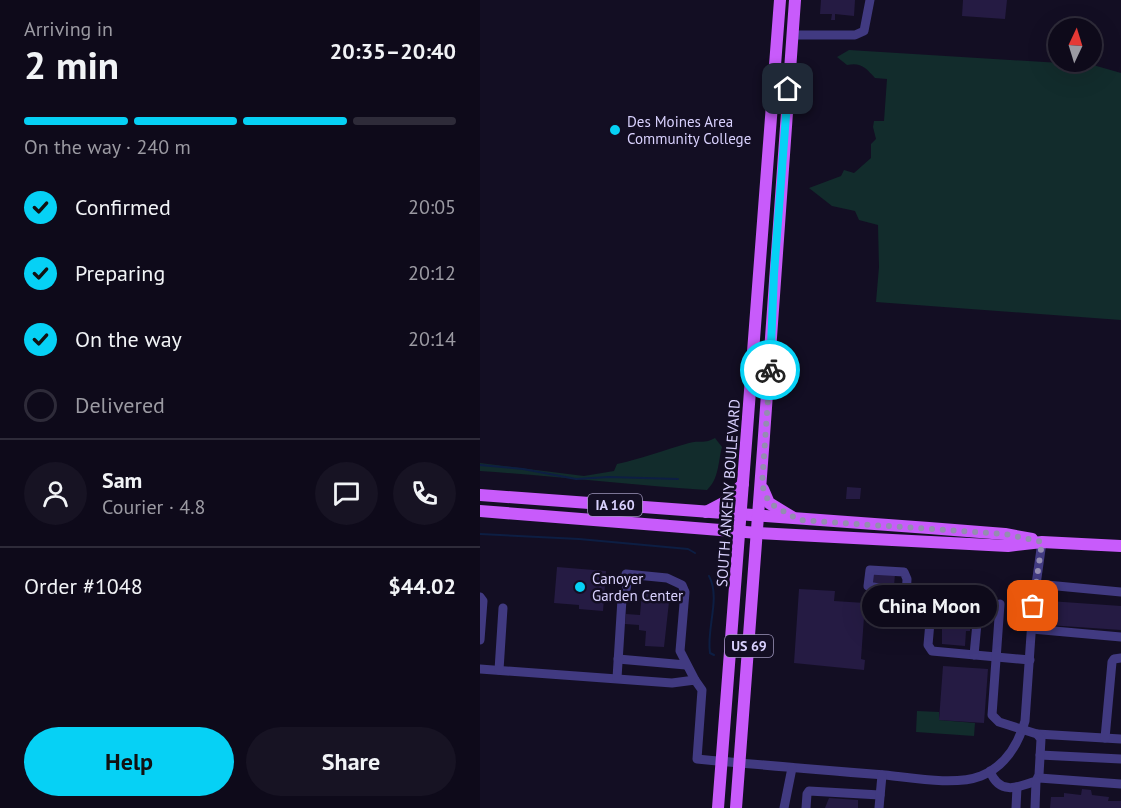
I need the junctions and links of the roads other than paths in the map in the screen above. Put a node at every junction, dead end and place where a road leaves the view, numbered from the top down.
1 (780, 0) edge
2 (795, 0) edge
3 (870, 0) edge
4 (792, 35) junction
5 (776, 62) junction
6 (790, 64) junction
7 (743, 484) junction
8 (762, 485) junction
9 (480, 495) edge
10 (480, 511) edge
11 (706, 512) junction
12 (750, 516) junction
13 (799, 520) junction
14 (749, 532) junction
15 (1042, 542) junction
16 (1121, 546) edge
17 (1036, 584) junction
18 (1121, 592) edge
19 (480, 597) edge
20 (886, 597) dead end
21 (906, 598) dead end
22 (932, 599) dead end
23 (978, 602) dead end
24 (1000, 604) dead end
25 (503, 608) dead end
26 (1032, 629) junction
27 (1121, 637) edge
28 (480, 640) edge
29 (974, 655) junction
30 (996, 657) junction
31 (1121, 658) edge
32 (618, 659) junction
33 (1030, 660) junction
34 (686, 665) junction
35 (480, 669) edge
36 (499, 670) junction
37 (617, 678) junction
38 (695, 680) junction
39 (1023, 730) junction
40 (1037, 734) junction
41 (1106, 738) junction
42 (1121, 739) edge
43 (1040, 755) junction
44 (1121, 759) edge
45 (722, 761) junction
46 (739, 763) junction
47 (792, 768) junction
48 (990, 771) junction
49 (882, 775) junction
50 (1038, 779) junction
51 (1121, 784) edge
52 (1017, 787) junction
53 (880, 795) junction
54 (718, 808) edge
55 (736, 808) edge
56 (784, 808) edge
57 (806, 808) edge
58 (879, 808) edge
59 (1016, 808) edge
60 (1035, 808) edge

1 - 5 main road, SOUTH ANKENY BOULEVARD / US 69
2 - 4 main road, SOUTH ANKENY BOULEVARD / US 69
3 - 4 lane
4 - 6 main road, SOUTH ANKENY BOULEVARD / US 69
5 - 6 main road
5 - 7 main road, SOUTH ANKENY BOULEVARD / US 69
6 - 8 main road, SOUTH ANKENY BOULEVARD / US 69
7 - 11 main road
7 - 12 main road, SOUTH ANKENY BOULEVARD / US 69
8 - 12 main road, SOUTH ANKENY BOULEVARD / US 69
8 - 13 main road
9 - 11 main road, IA 160
10 - 14 main road, IA 160
11 - 12 main road, IA 160
12 - 13 main road, IA 160
12 - 14 main road, SOUTH ANKENY BOULEVARD / US 69
12 - 14 main road, SOUTH ANKENY BOULEVARD / US 69
13 - 15 main road, IA 160
14 - 15 main road, IA 160
14 - 45 main road, SOUTH ANKENY BOULEVARD / US 69
14 - 46 main road, SOUTH ANKENY BOULEVARD / US 69
15 - 16 main road, IA 160
15 - 17 lane
17 - 18 lane
17 - 26 lane
19 - 28 lane
20 - 21 lane
22 - 29 lane
23 - 29 lane
24 - 30 lane
25 - 36 lane
26 - 27 lane
26 - 33 lane
29 - 30 lane
30 - 33 lane
30 - 39 lane
31 - 41 lane
32 - 34 lane
32 - 34 lane
32 - 37 lane
33 - 39 lane
34 - 38 lane
35 - 36 lane
36 - 37 lane
37 - 38 lane
38 - 45 lane
39 - 40 lane
39 - 48 lane
40 - 41 lane
40 - 43 lane
41 - 42 lane
43 - 44 lane
43 - 50 lane
45 - 46 lane
45 - 54 main road, SOUTH ANKENY BOULEVARD / US 69
46 - 47 lane
46 - 55 main road, SOUTH ANKENY BOULEVARD / US 69
47 - 49 lane
47 - 56 lane
48 - 49 lane
48 - 52 lane
49 - 53 lane
50 - 51 lane
50 - 52 lane
50 - 60 lane
52 - 59 lane
53 - 57 lane
53 - 58 lane

